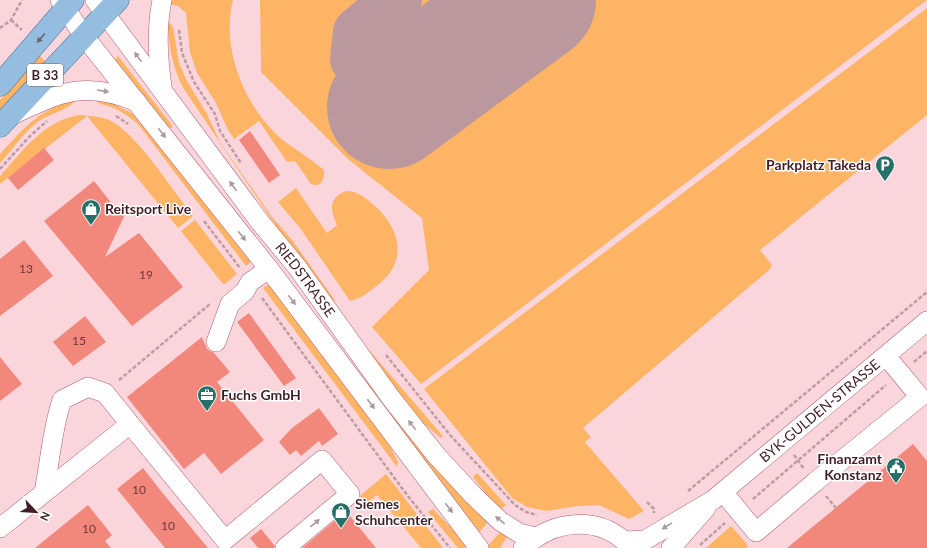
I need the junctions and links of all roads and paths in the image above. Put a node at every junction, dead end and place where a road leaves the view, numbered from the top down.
1 (22, 0) edge
2 (162, 0) edge
3 (66, 3) edge
4 (106, 5) edge
5 (178, 26) dead end
6 (0, 28) edge
7 (83, 35) junction
8 (0, 85) edge
9 (162, 89) junction
10 (138, 102) junction
11 (112, 113) dead end
12 (48, 120) dead end
13 (4, 121) edge
14 (131, 126) dead end
15 (242, 163) dead end
16 (0, 169) edge
17 (269, 269) junction
18 (250, 282) junction
19 (927, 292) edge
20 (216, 299) dead end
21 (927, 321) edge
22 (216, 342) dead end
23 (927, 351) edge
24 (385, 355) dead end
25 (886, 356) junction
26 (901, 373) junction
27 (105, 393) junction
28 (130, 424) junction
29 (44, 492) junction
30 (682, 496) dead end
31 (718, 496) junction
32 (647, 502) dead end
33 (739, 511) junction
34 (660, 514) dead end
35 (539, 515) dead end
36 (0, 528) edge
37 (529, 542) edge
38 (228, 544) edge
39 (628, 544) edge
40 (285, 548) edge
41 (450, 548) edge
42 (479, 548) edge
43 (671, 548) edge
44 (697, 548) edge

1 - 6 path
2 - 9 street
3 - 7 street, RIEDSTRASSE
3 -> 8 main road, B 33
4 - 7 main road, B 33
9 -> 4 street, RIEDSTRASSE
5 - 15 path
7 - 10 street, RIEDSTRASSE
7 - 13 main road, B 33
37 -> 9 street, RIEDSTRASSE
13 -> 10 street
10 -> 17 street, RIEDSTRASSE
11 - 14 path
12 - 16 path
17 - 18 street
17 -> 42 street, RIEDSTRASSE
18 - 22 street
18 - 41 path
19 - 30 path
20 - 27 path
21 - 25 street, BYK-GULDEN-STRASSE
23 - 26 path
24 - 35 path
25 - 26 street
25 - 31 street, BYK-GULDEN-STRASSE
26 - 33 path
26 - 33 street
27 - 28 street
27 - 29 street
28 - 29 street
28 - 38 street
29 - 36 street
31 - 33 street
31 -> 39 street, BYK-GULDEN-STRASSE
31 - 43 street, BYK-GULDEN-STRASSE
32 - 34 path
33 - 44 path
37 - 39 street
40 -> 38 street

